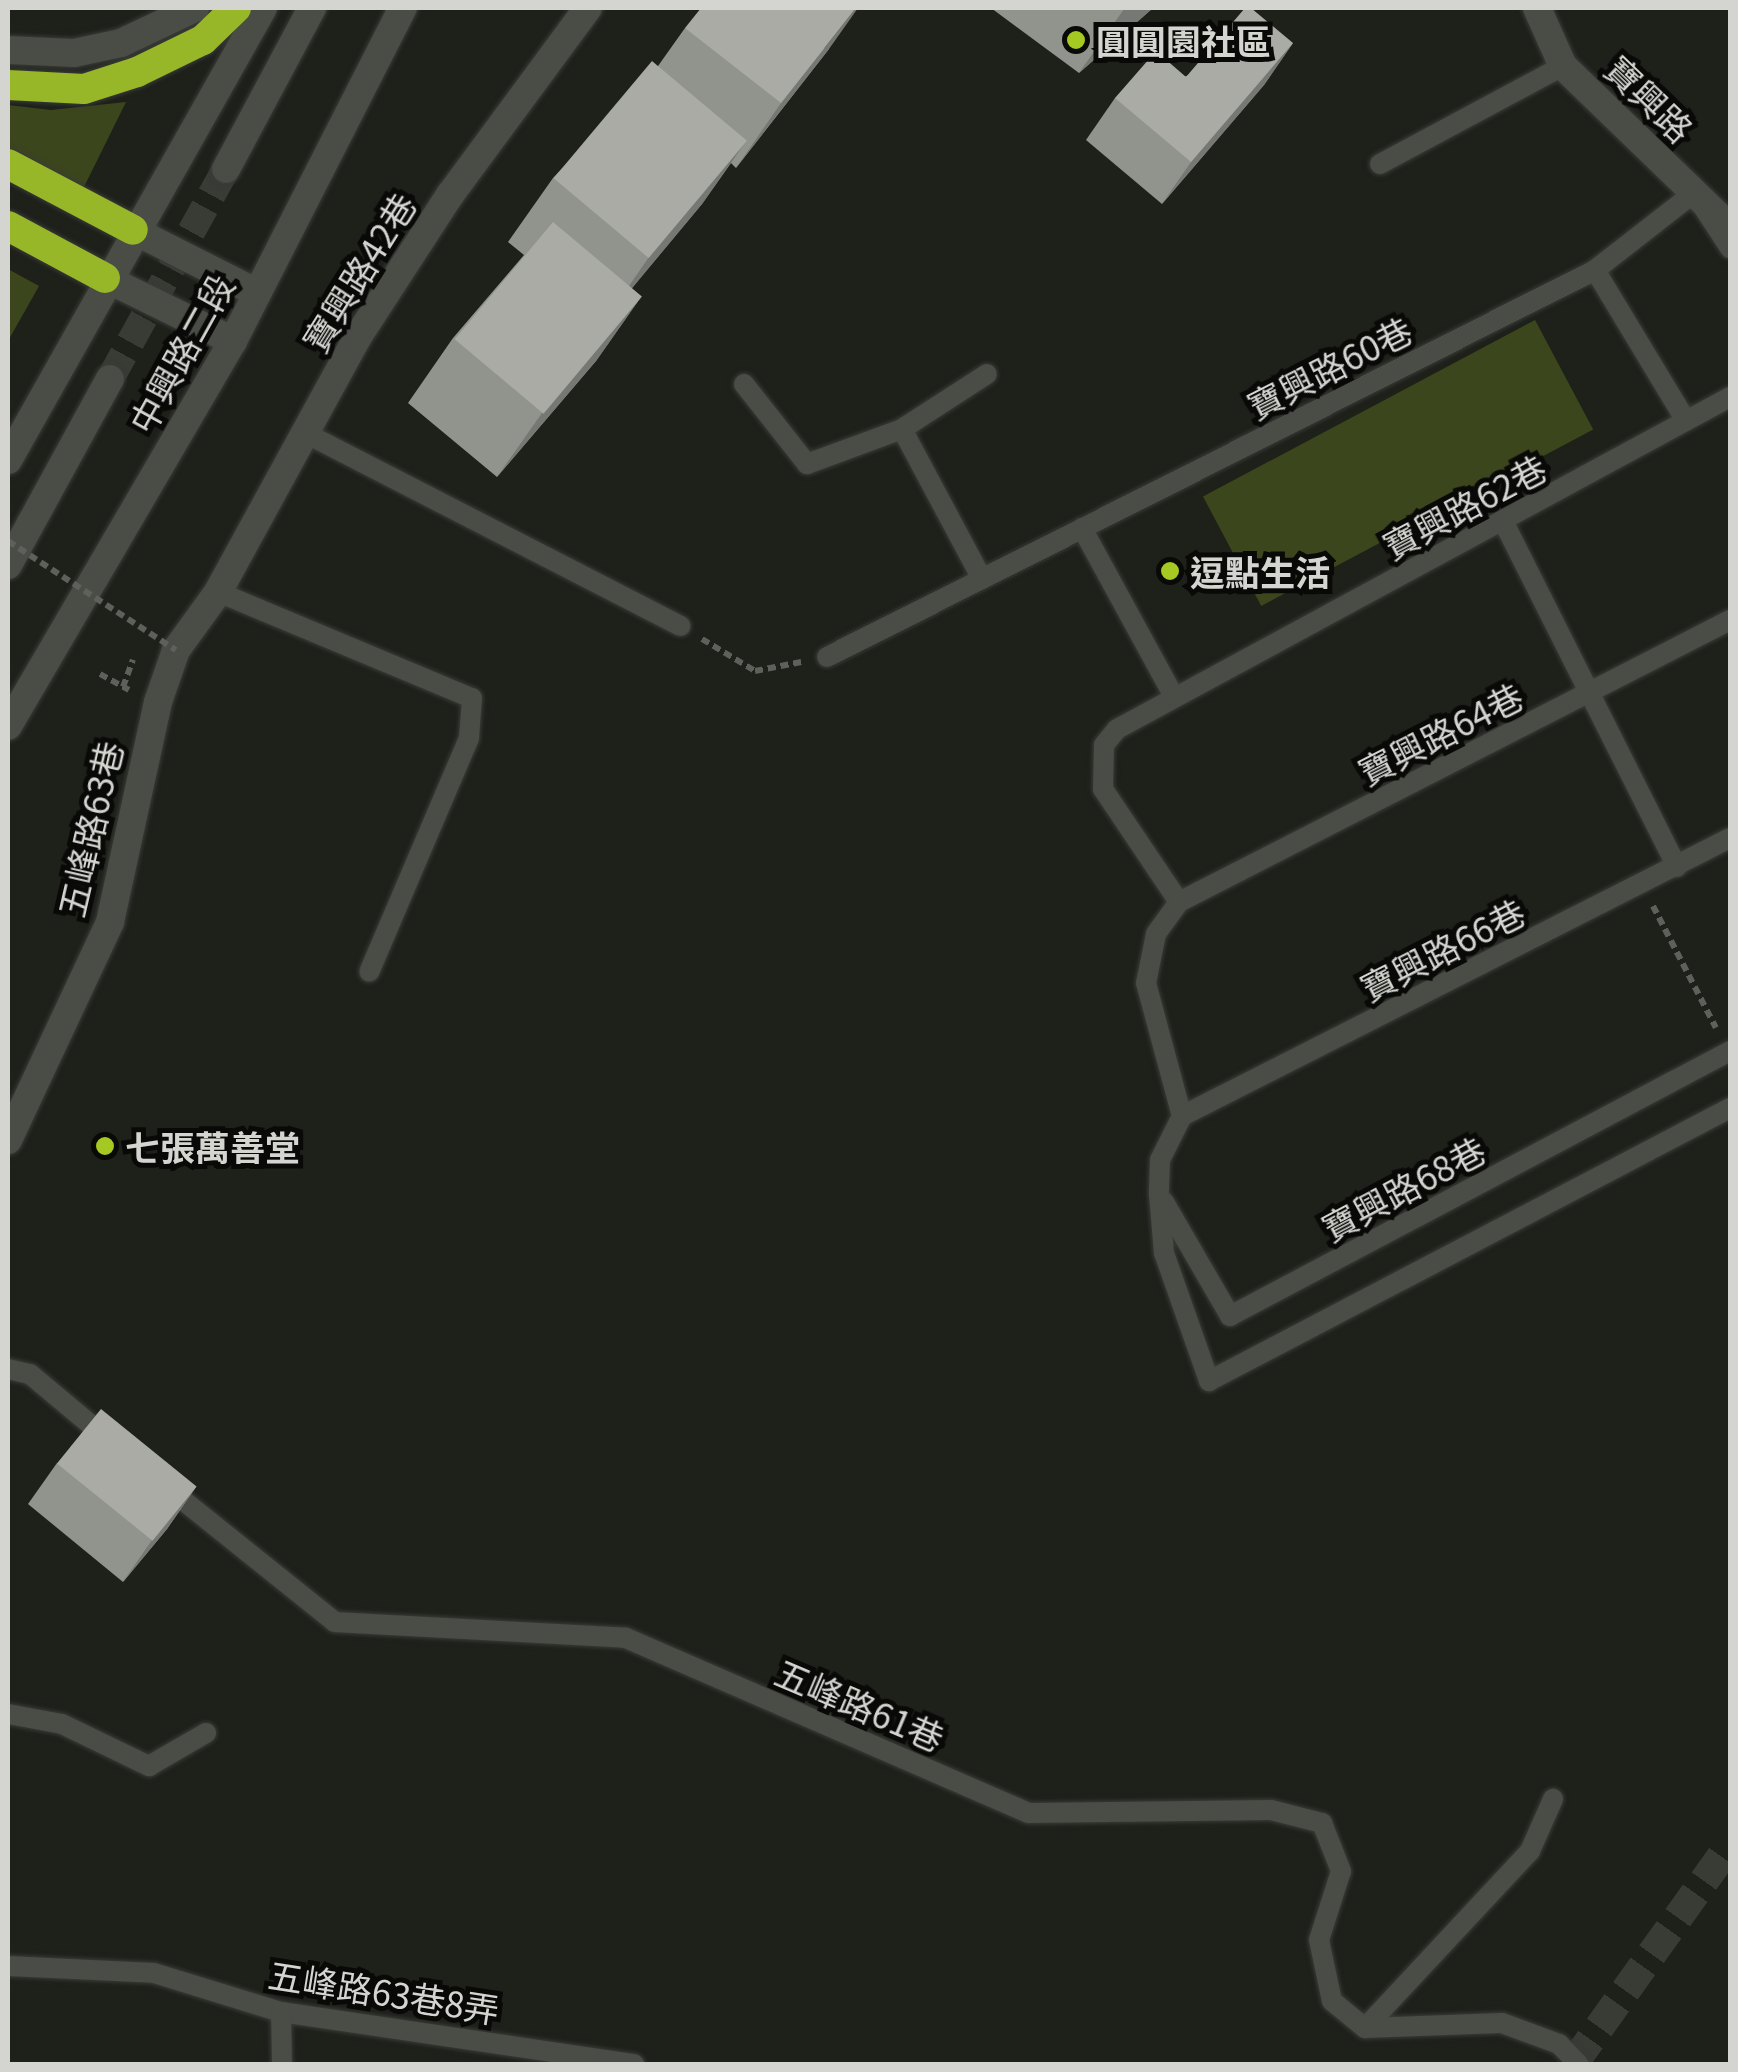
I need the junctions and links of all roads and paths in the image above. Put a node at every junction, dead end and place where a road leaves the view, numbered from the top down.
1 (196, 8) edge
2 (236, 8) edge
3 (263, 8) edge
4 (312, 8) edge
5 (404, 8) edge
6 (588, 8) edge
7 (1537, 8) edge
8 (8, 50) edge
9 (1563, 66) junction
10 (8, 85) edge
11 (8, 164) edge
12 (1380, 164) dead end
13 (226, 169) tunnel mouth
14 (1694, 193) junction
15 (8, 226) edge
16 (1730, 227) edge
17 (133, 230) junction
18 (1730, 248) edge
19 (1594, 270) junction
20 (106, 278) junction
21 (257, 294) junction
22 (233, 341) junction
23 (987, 374) dead end
24 (110, 379) tunnel mouth
25 (744, 384) dead end
26 (1730, 397) edge
27 (1686, 421) junction
28 (902, 429) junction
29 (307, 434) junction
30 (8, 460) edge
31 (1504, 522) junction
32 (1082, 528) junction
33 (8, 541) edge
34 (8, 565) edge
35 (982, 579) junction
36 (218, 592) junction
37 (1730, 620) edge
38 (680, 626) joint
39 (176, 650) junction
40 (827, 657) joint
41 (100, 674) dead end
42 (123, 687) dead end
43 (1587, 694) junction
44 (1173, 695) junction
45 (8, 726) edge
46 (1730, 838) edge
47 (1677, 867) junction
48 (1642, 885) junction
49 (1179, 902) junction
50 (369, 972) dead end
51 (1729, 1051) edge
52 (1730, 1108) edge
53 (1182, 1116) junction
54 (8, 1140) edge
55 (1159, 1194) junction
56 (8, 1369) edge
57 (8, 1714) edge
58 (206, 1734) dead end
59 (1553, 1799) dead end
60 (8, 1966) edge
61 (281, 2012) junction
62 (1365, 2028) junction
63 (282, 2064) edge
64 (634, 2064) edge
65 (1578, 2064) edge

1 - 8 street
2 - 10 highway
3 - 17 street
4 - 13 street
5 - 21 street, 中興路二段
6 - 29 street, 寶興路42巷
7 - 9 street, 寶興路
9 - 12 lane
9 - 14 street, 寶興路
11 - 17 highway
14 - 16 street, 寶興路
14 - 18 lane
14 - 19 lane, 寶興路60巷
15 - 20 highway
17 - 20 street
17 - 21 street
19 - 27 lane
19 - 32 lane, 寶興路60巷
20 - 22 street
20 - 30 street
21 - 22 street, 中興路二段
22 - 45 street, 中興路二段
23 - 28 lane
24 - 34 street
25 - 28 lane
26 - 27 lane, 寶興路62巷
27 - 31 lane, 寶興路62巷
28 - 35 lane
29 - 36 street, 寶興路42巷
29 - 38 lane
31 - 43 lane
31 - 44 lane, 寶興路62巷
32 - 35 lane, 寶興路60巷
32 - 44 lane
33 - 39 path, bridge
35 - 40 lane, 寶興路60巷
36 - 39 street, 五峰路63巷
36 - 50 lane
37 - 43 lane, 寶興路64巷
38 - 40 path
39 - 54 street, 五峰路63巷
41 - 42 path
43 - 47 lane
43 - 49 lane, 寶興路64巷
44 - 49 lane, 寶興路62巷
46 - 47 lane, 寶興路66巷
47 - 48 lane, 寶興路66巷
48 - 51 path
48 - 53 lane, 寶興路66巷
49 - 53 lane
51 - 55 lane, 寶興路68巷
52 - 55 lane
53 - 55 lane
56 - 62 lane, 五峰路61巷
57 - 58 lane
59 - 62 lane
60 - 61 lane, 五峰路63巷8弄
61 - 63 lane
61 - 64 lane, 五峰路63巷8弄
62 - 65 lane

